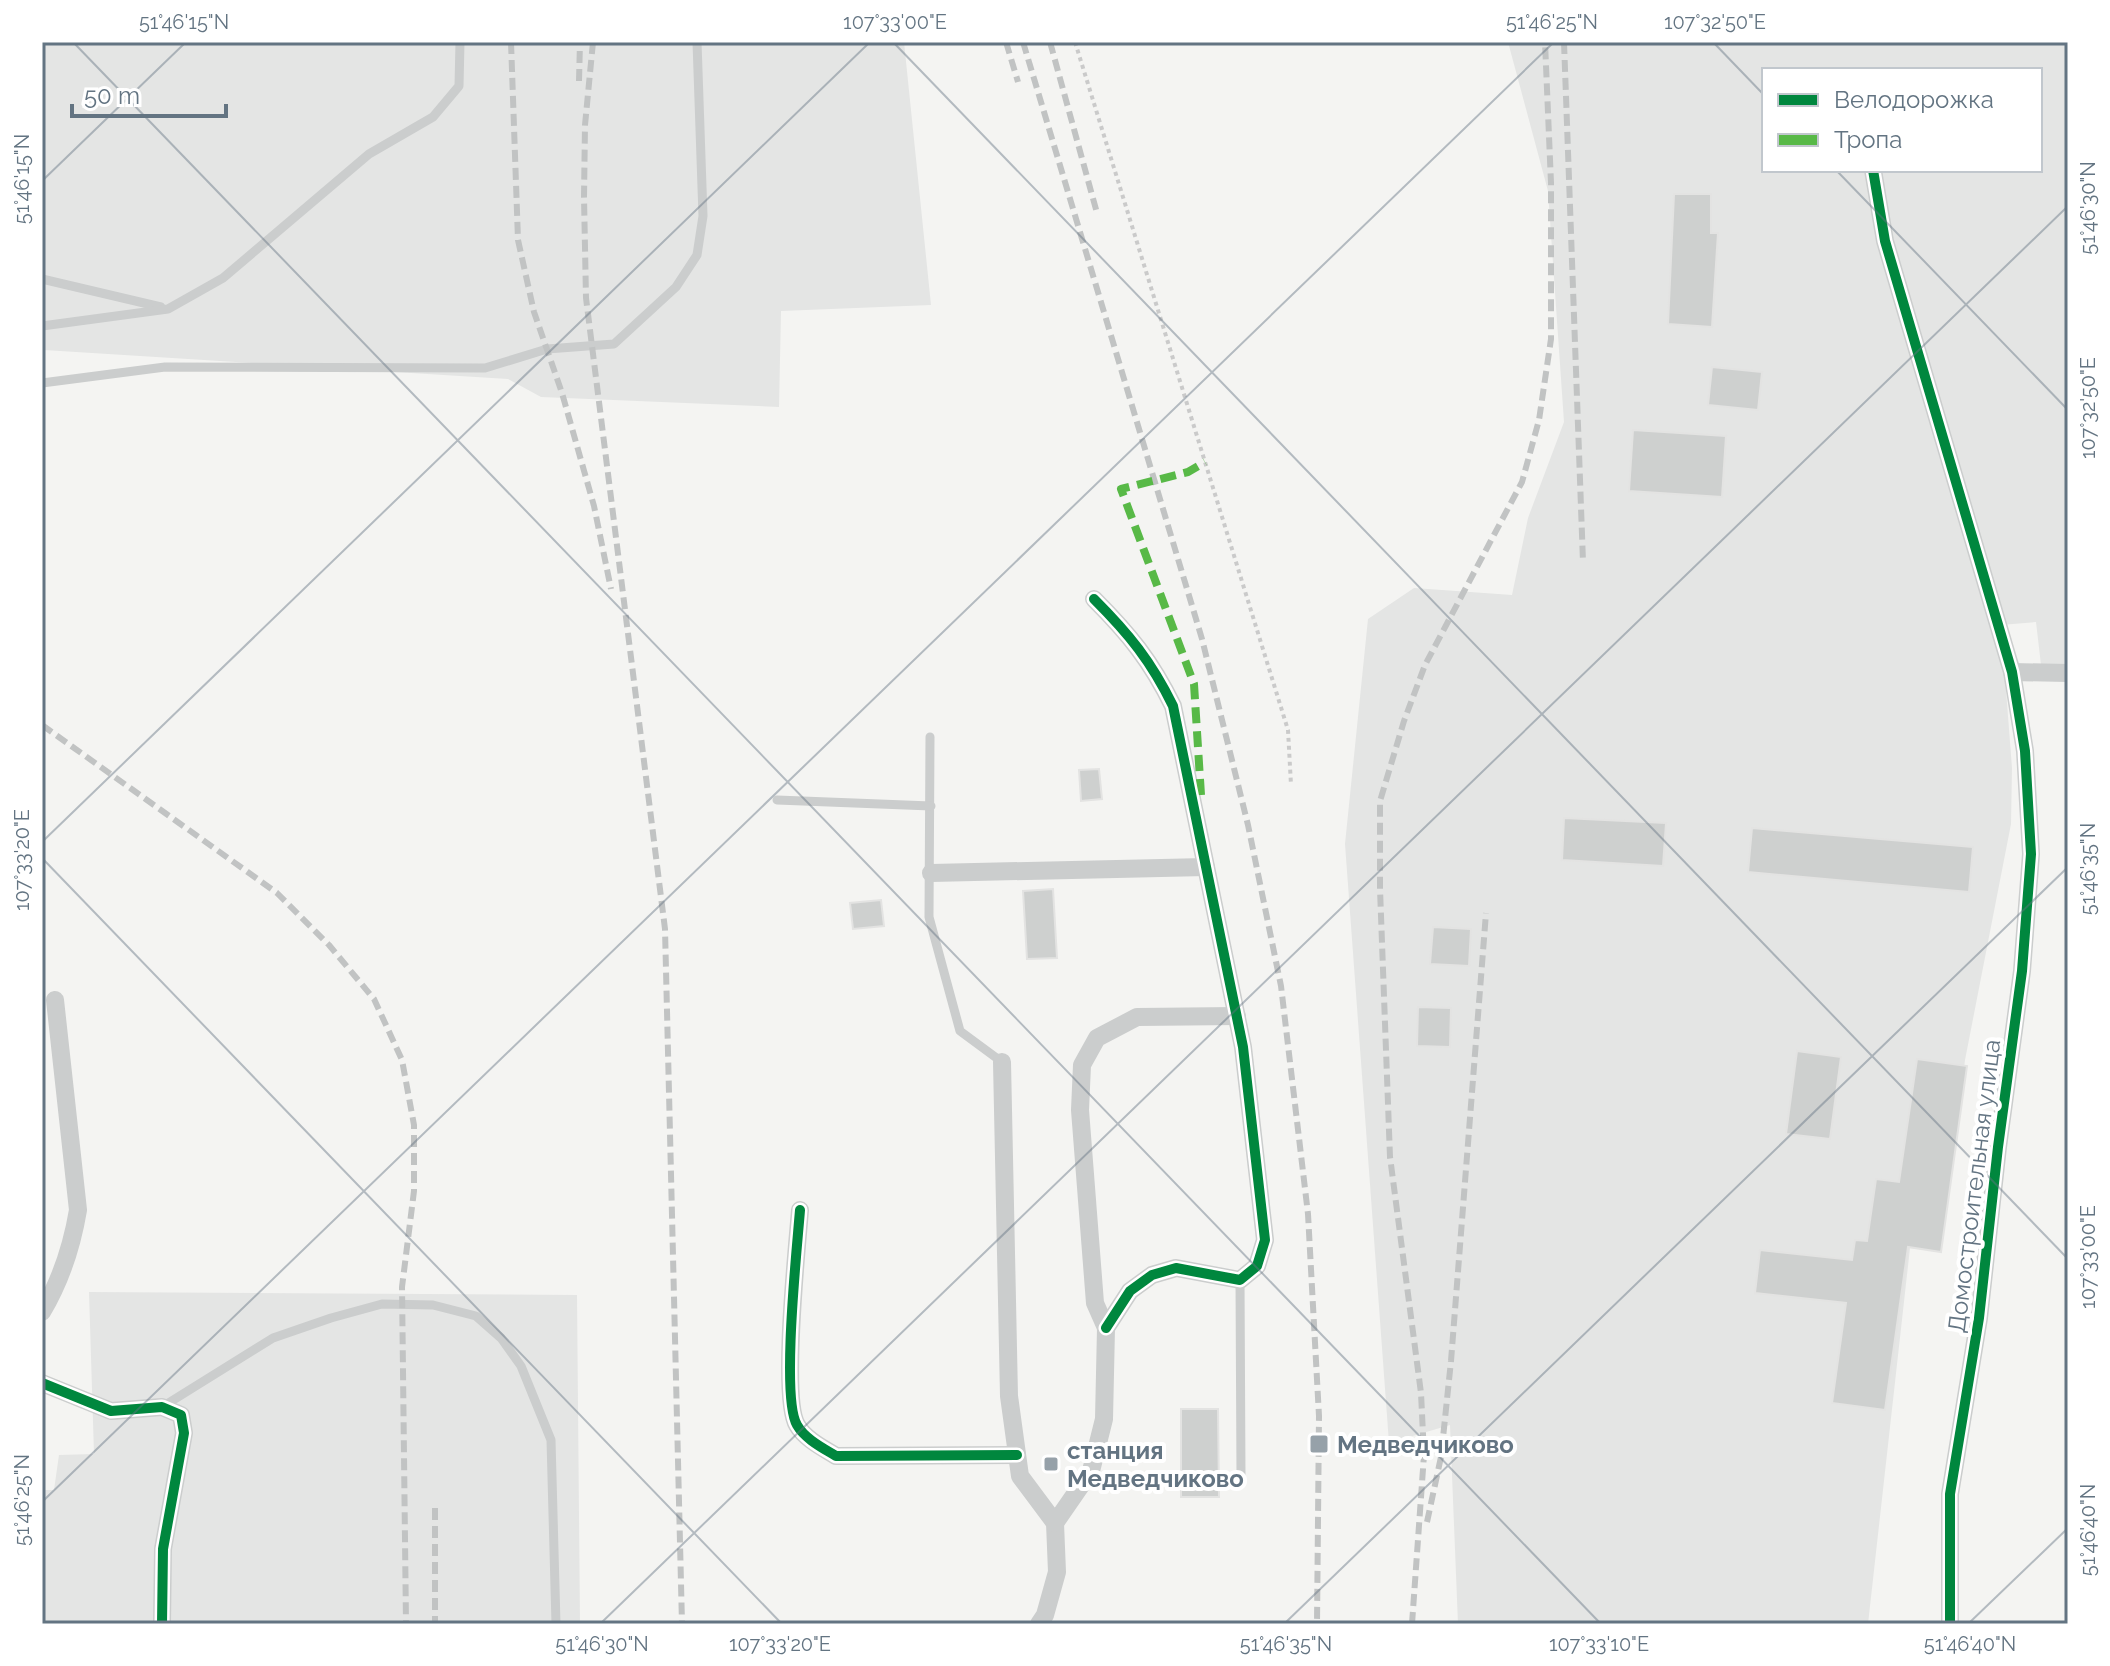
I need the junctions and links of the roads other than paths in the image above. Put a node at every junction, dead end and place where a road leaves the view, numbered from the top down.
1 (460, 42) edge
2 (697, 42) edge
3 (1873, 172) edge
4 (42, 279) edge
5 (168, 309) junction
6 (42, 326) edge
7 (42, 383) edge
8 (1094, 599) dead end
9 (2012, 672) junction
10 (2068, 673) edge
11 (930, 737) dead end
12 (777, 800) dead end
13 (931, 806) junction
14 (1206, 867) junction
15 (931, 873) junction
16 (55, 1000) dead end
17 (1237, 1016) junction
18 (1002, 1062) joint
19 (800, 1210) dead end
20 (1240, 1280) junction
21 (42, 1312) edge
22 (1106, 1328) junction
23 (42, 1383) edge
24 (162, 1407) junction
25 (1017, 1455) junction
26 (1241, 1477) dead end
27 (1055, 1523) junction
28 (162, 1624) edge
29 (556, 1624) edge
30 (1039, 1624) edge
31 (1950, 1624) edge

1 - 5 lane
2 - 7 lane
3 - 9 street, Домостроительная улица
4 - 5 lane
5 - 6 lane
8 - 14 street
9 - 10 street
9 - 31 street, Домостроительная улица
11 - 13 lane
12 - 13 lane
13 - 15 lane
14 - 15 street
14 - 17 street
15 - 18 lane
16 - 21 street
17 - 20 street
17 - 22 street
18 - 25 street
19 - 25 street
20 - 22 street
20 - 26 lane
22 - 27 street
23 - 24 street
24 - 28 street
24 - 29 lane
25 - 27 street
27 - 30 street

